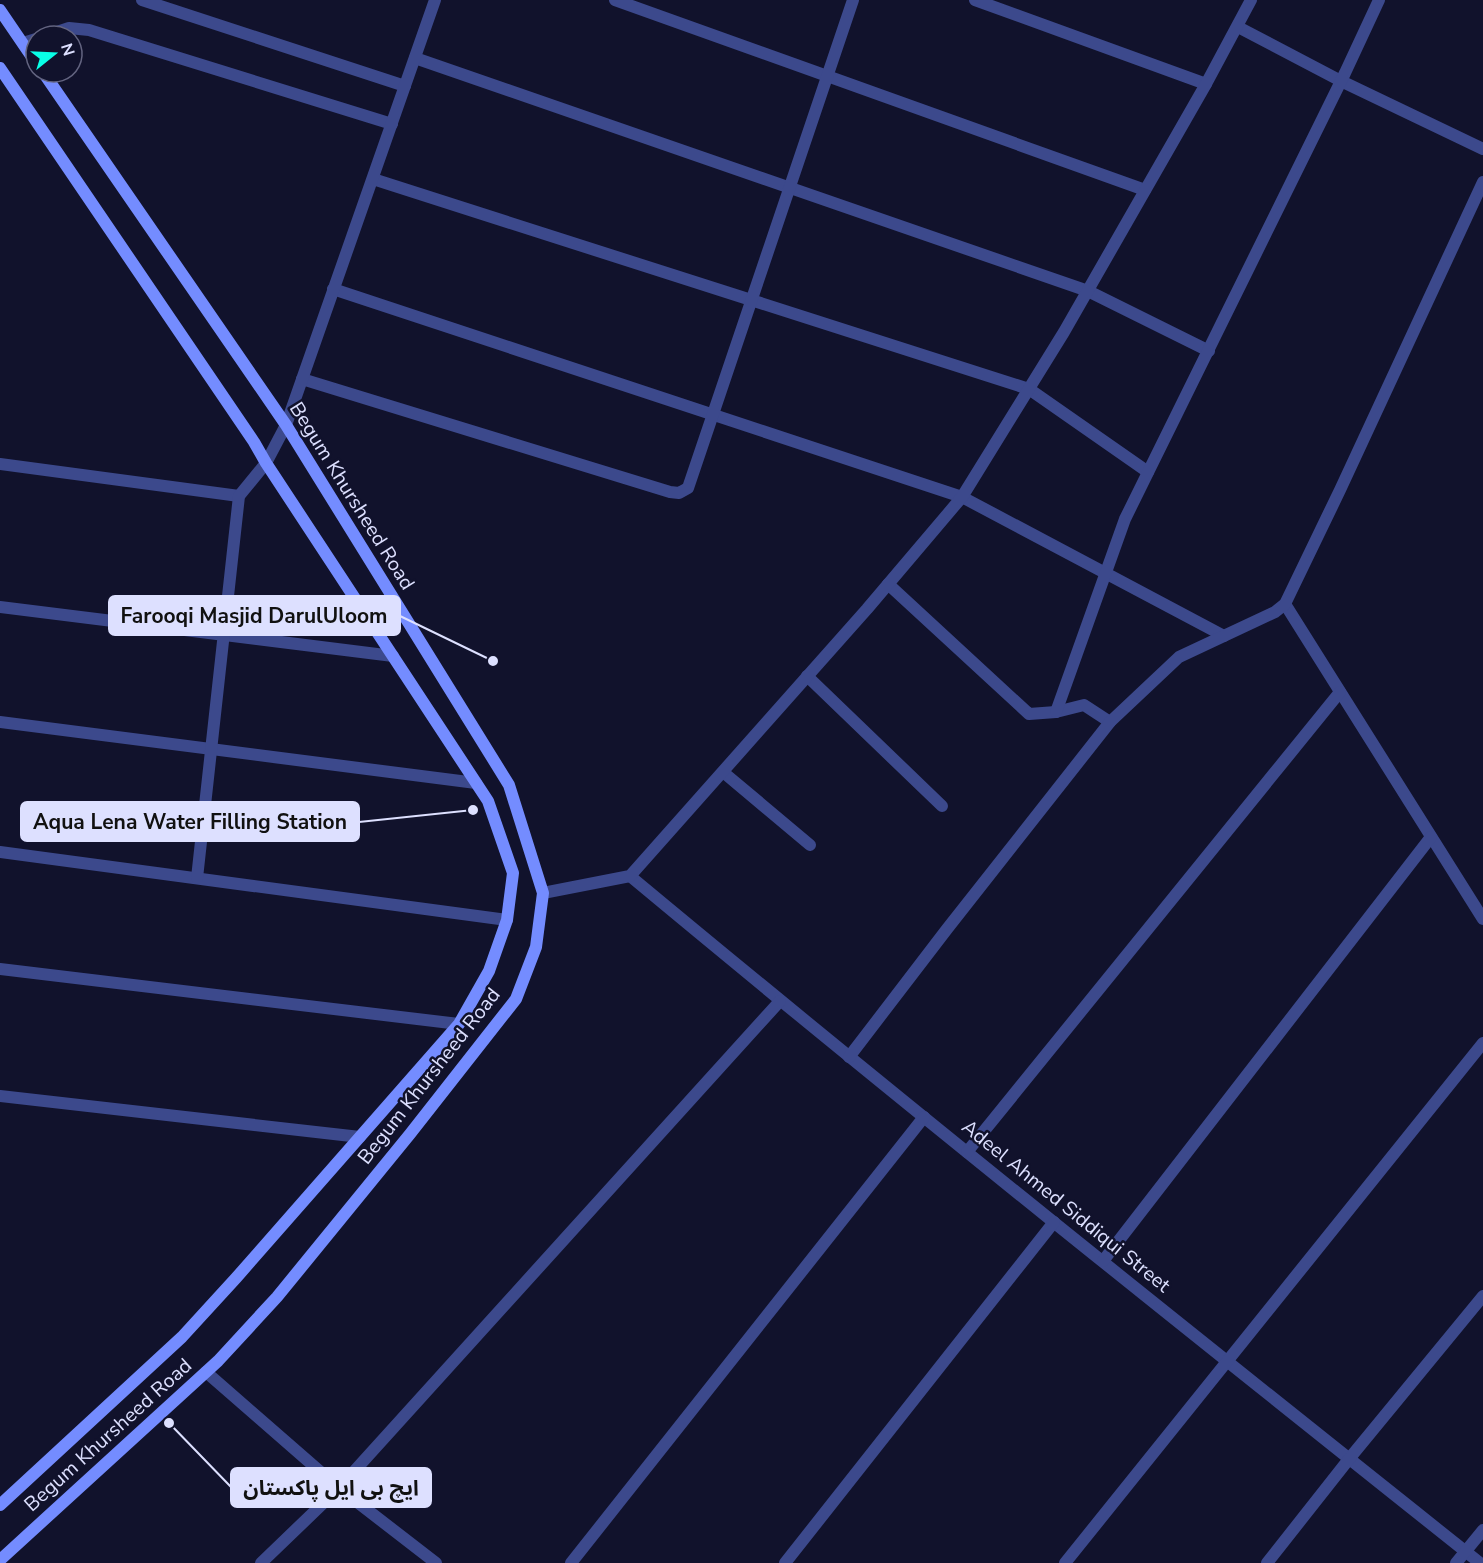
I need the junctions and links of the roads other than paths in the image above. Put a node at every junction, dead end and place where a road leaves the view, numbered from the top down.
1 (142, 0) edge
2 (435, 0) edge
3 (615, 0) edge
4 (853, 0) edge
5 (975, 0) edge
6 (1251, 0) edge
7 (1379, 0) edge
8 (0, 10) edge
9 (1238, 27) junction
10 (84, 29) edge
11 (23, 43) edge
12 (415, 58) junction
13 (0, 68) edge
14 (827, 76) junction
15 (1341, 81) junction
16 (50, 84) edge
17 (1206, 84) junction
18 (405, 86) junction
19 (392, 124) junction
20 (1483, 148) edge
21 (373, 179) junction
22 (1483, 182) edge
23 (790, 188) junction
24 (1145, 190) junction
25 (333, 289) junction
26 (1088, 291) junction
27 (751, 300) junction
28 (1209, 351) junction
29 (302, 380) junction
30 (1029, 389) junction
31 (713, 415) junction
32 (286, 425) junction
33 (266, 463) junction
34 (0, 464) edge
35 (1148, 472) junction
36 (239, 496) junction
37 (962, 497) junction
38 (1106, 573) junction
39 (888, 584) junction
40 (1285, 604) junction
41 (0, 607) edge
42 (224, 635) junction
43 (1224, 636) junction
44 (393, 656) junction
45 (807, 676) junction
46 (1341, 692) junction
47 (1056, 712) junction
48 (0, 722) edge
49 (1110, 722) junction
50 (211, 749) junction
51 (723, 772) junction
52 (476, 783) junction
53 (942, 806) dead end
54 (1431, 837) junction
55 (810, 845) dead end
56 (0, 852) edge
57 (630, 876) junction
58 (197, 878) junction
59 (543, 893) junction
60 (1483, 919) edge
61 (507, 920) junction
62 (0, 969) edge
63 (780, 1001) junction
64 (459, 1024) junction
65 (1483, 1043) edge
66 (849, 1057) junction
67 (0, 1096) edge
68 (924, 1117) junction
69 (360, 1137) junction
70 (967, 1152) junction
71 (1054, 1222) junction
72 (1103, 1261) junction
73 (1483, 1296) edge
74 (1227, 1362) junction
75 (206, 1372) junction
76 (1349, 1459) junction
77 (339, 1488) junction
78 (0, 1505) edge
79 (1483, 1530) edge
80 (1465, 1551) junction
81 (0, 1560) edge
82 (261, 1563) edge
83 (436, 1563) edge
84 (571, 1563) edge
85 (785, 1563) edge
86 (1065, 1563) edge
87 (1267, 1563) edge
88 (1456, 1563) edge
89 (1480, 1563) edge

1 - 18 street
2 - 12 street
3 - 14 street
4 - 14 street
5 - 17 street
6 - 9 street
7 - 15 street
8 - 11 main road
9 - 15 street
9 - 17 street
10 - 19 street
12 - 18 street
12 - 23 street
13 - 33 main road
14 - 23 street
14 - 24 street
15 - 20 street
15 - 28 street
16 - 32 main road, Begum Khursheed Road
17 - 24 street
18 - 19 street
19 - 21 street
21 - 25 street
21 - 27 street
22 - 40 street
23 - 26 street
23 - 27 street
24 - 26 street
25 - 29 street
25 - 31 street
26 - 28 street
26 - 30 street
27 - 30 street
27 - 31 street
28 - 35 street
29 - 31 street
29 - 32 street
30 - 35 street
30 - 37 street
31 - 37 street
32 - 33 street
32 - 59 main road, Begum Khursheed Road
33 - 36 street
33 - 44 main road
34 - 36 street
35 - 38 street
36 - 42 street
37 - 38 street
37 - 39 street
38 - 43 street
38 - 47 street
39 - 45 street
39 - 47 street
40 - 43 street
40 - 46 street
41 - 42 street
42 - 44 street
42 - 50 street
43 - 49 street
44 - 52 main road
45 - 51 street
45 - 53 street
46 - 54 street
46 - 70 street
47 - 49 street
48 - 50 street
49 - 66 street
50 - 52 street
50 - 58 street
51 - 55 street
51 - 57 street
52 - 61 main road
54 - 60 street
54 - 72 street
56 - 58 street
57 - 59 street
57 - 63 street, Adeel Ahmed Siddiqui Street
58 - 61 street
59 - 75 main road, Begum Khursheed Road
61 - 64 main road
62 - 64 street
63 - 66 street, Adeel Ahmed Siddiqui Street
63 - 77 street
64 - 69 main road
65 - 74 street
66 - 68 street, Adeel Ahmed Siddiqui Street
67 - 69 street
68 - 70 street, Adeel Ahmed Siddiqui Street
68 - 84 street
69 - 78 main road
70 - 71 street, Adeel Ahmed Siddiqui Street
71 - 72 street, Adeel Ahmed Siddiqui Street
71 - 85 street
72 - 74 street, Adeel Ahmed Siddiqui Street
73 - 76 street
74 - 76 street, Adeel Ahmed Siddiqui Street
74 - 86 street
75 - 77 street
75 - 81 main road, Begum Khursheed Road
76 - 80 street, Adeel Ahmed Siddiqui Street
76 - 87 street
77 - 82 street
77 - 83 street
79 - 80 street
80 - 88 street
80 - 89 street, Adeel Ahmed Siddiqui Street

